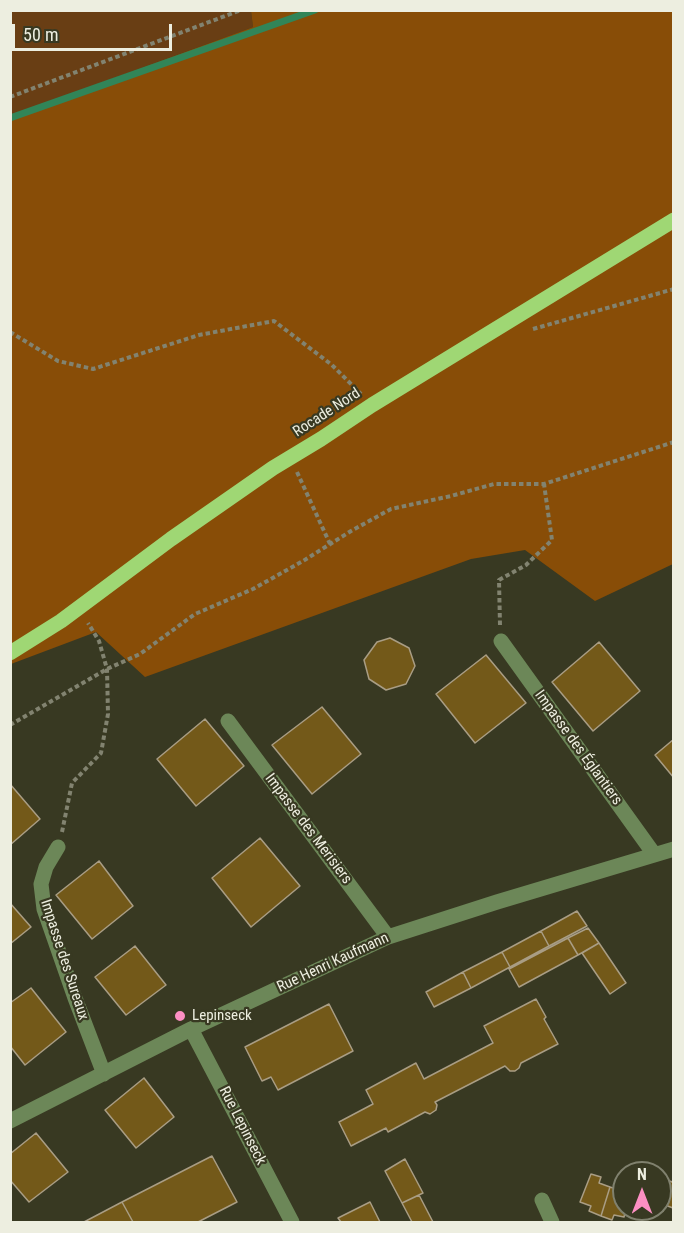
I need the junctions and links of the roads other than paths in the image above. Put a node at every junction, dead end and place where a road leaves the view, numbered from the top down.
1 (674, 220) edge
2 (501, 641) road end
3 (10, 653) edge
4 (228, 721) dead end
5 (58, 848) road end
6 (674, 849) edge
7 (654, 854) junction
8 (388, 937) junction
9 (191, 1029) junction
10 (104, 1074) junction
11 (10, 1121) edge
12 (542, 1200) dead end
13 (292, 1222) edge
14 (552, 1222) edge

1 - 3 main road, Rocade Nord
2 - 7 street, Impasse des Églantiers
4 - 8 street, Impasse des Merisiers
5 - 10 street, Impasse des Sureaux
6 - 7 street, Rue Henri Kaufmann
7 - 8 street, Rue Henri Kaufmann
8 - 9 street, Rue Henri Kaufmann
9 - 10 street, Rue Henri Kaufmann
9 - 13 street, Rue Lepinseck
10 - 11 street, Rue Henri Kaufmann
12 - 14 street

